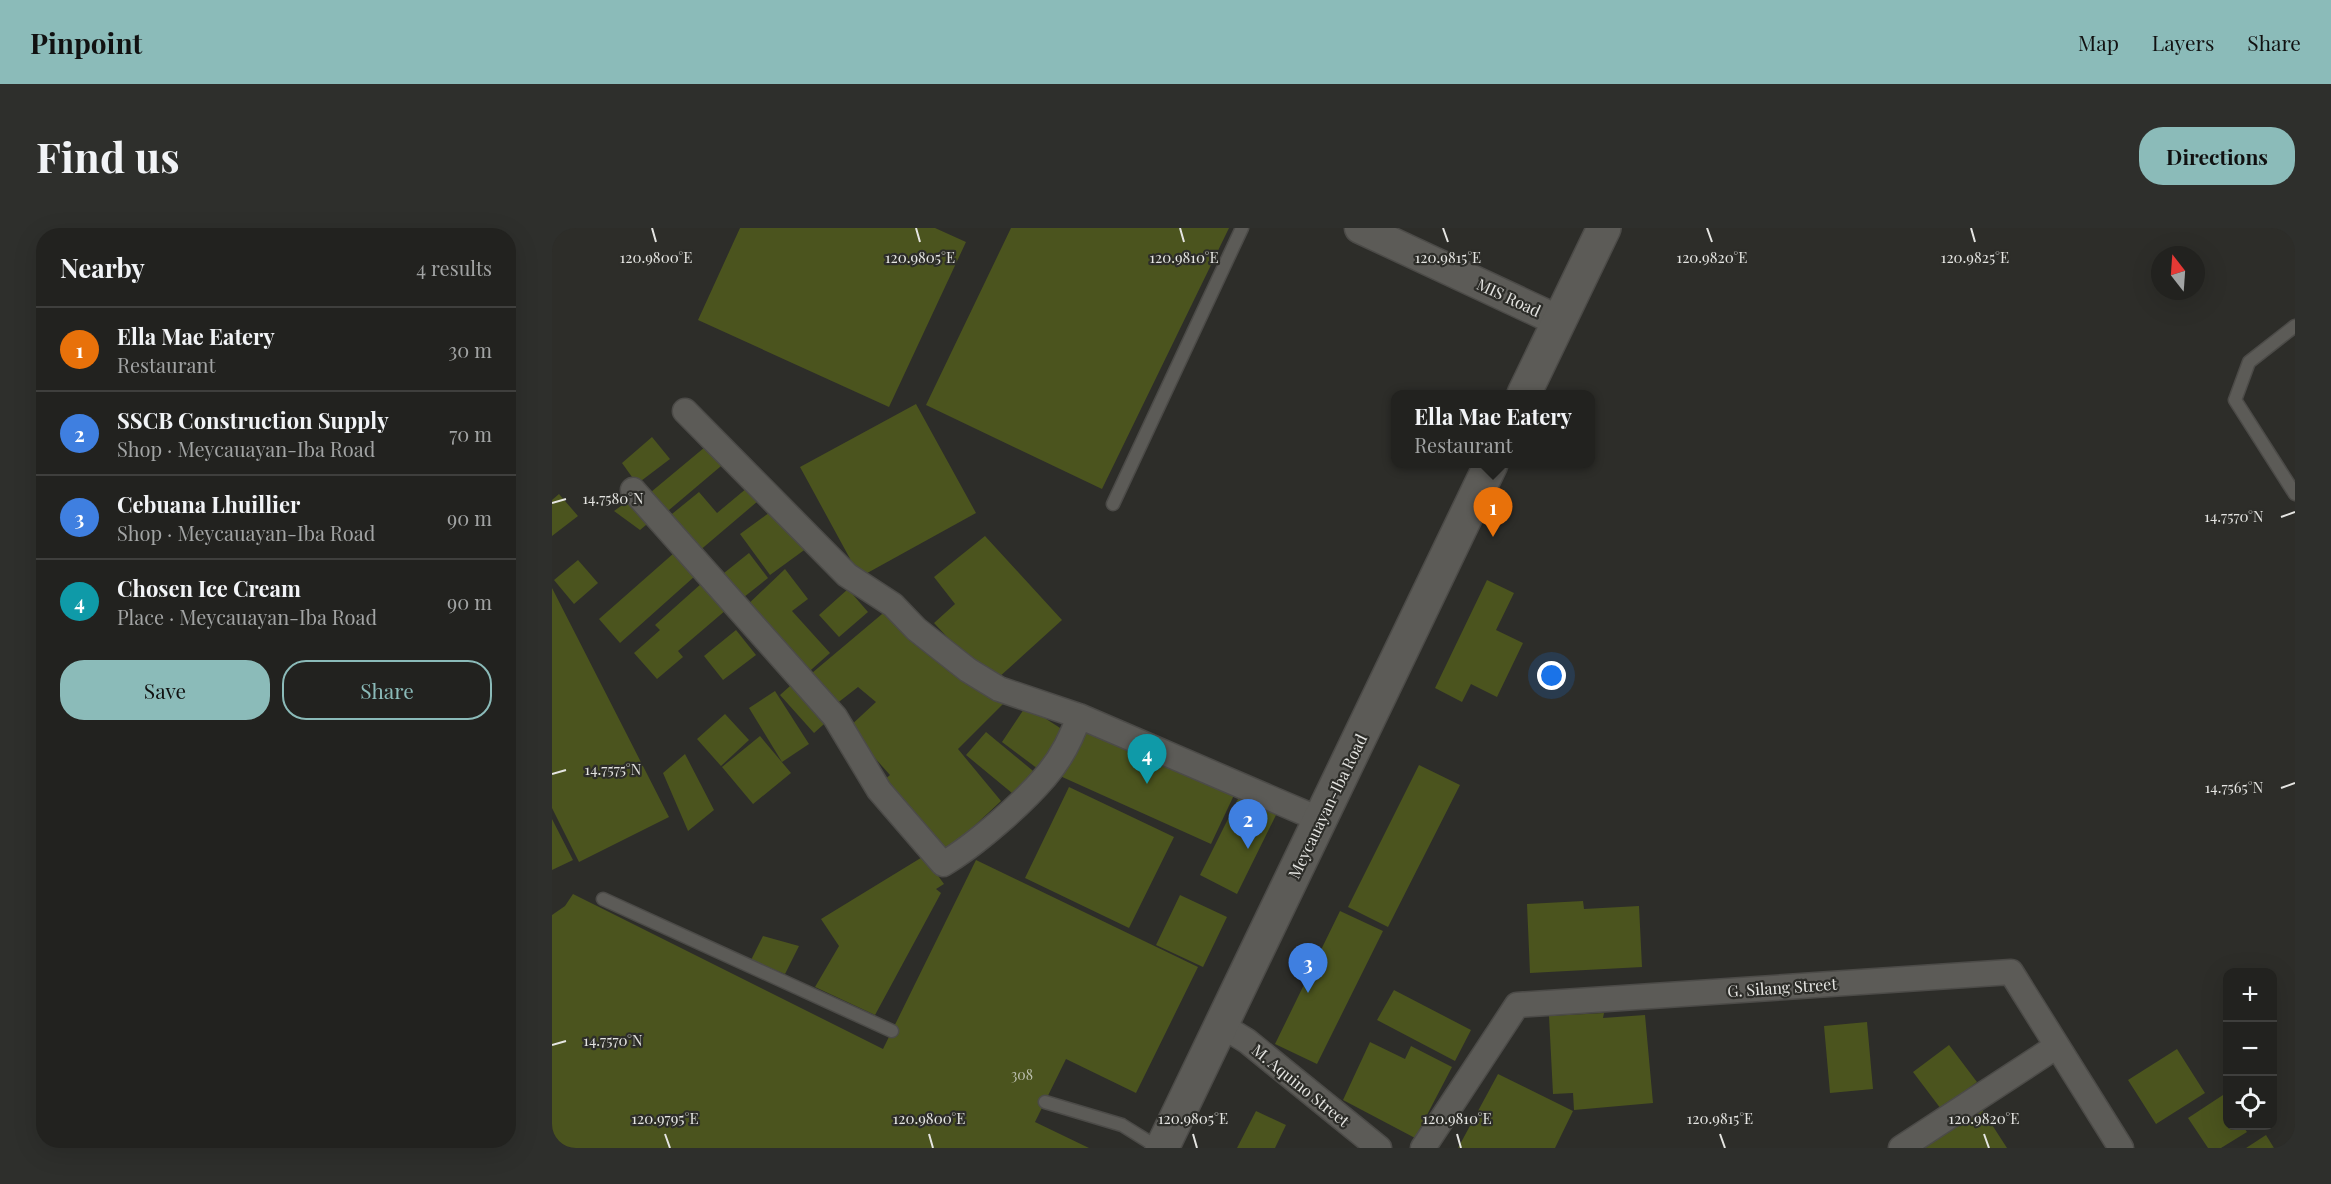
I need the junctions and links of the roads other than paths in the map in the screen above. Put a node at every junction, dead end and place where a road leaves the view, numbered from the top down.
1 (1242, 228) edge
2 (1360, 228) edge
3 (1604, 228) edge
4 (1559, 321) junction
5 (2295, 326) edge
6 (1526, 390) edge
7 (685, 411) dead end
8 (1489, 468) edge
9 (633, 490) dead end
10 (2295, 494) edge
11 (1113, 504) dead end
12 (1079, 716) junction
13 (1321, 820) junction
14 (603, 899) dead end
15 (1221, 1025) junction
16 (892, 1031) dead end
17 (2057, 1046) junction
18 (1045, 1102) dead end
19 (1160, 1148) edge
20 (1379, 1148) edge
21 (1423, 1148) edge
22 (1901, 1148) edge
23 (2121, 1148) edge

1 - 11 lane
2 - 4 street, MIS Road
3 - 4 main road
4 - 6 main road
5 - 10 lane
7 - 12 street
8 - 13 main road, Meycauayan-Iba Road
9 - 12 street
12 - 13 street
13 - 15 main road, Meycauayan-Iba Road
14 - 16 lane
15 - 19 main road, Meycauayan-Iba Road
15 - 20 street, M. Aquino Street
17 - 21 street, G. Silang Street
17 - 22 street
17 - 23 street, G. Silang Street
18 - 19 lane

